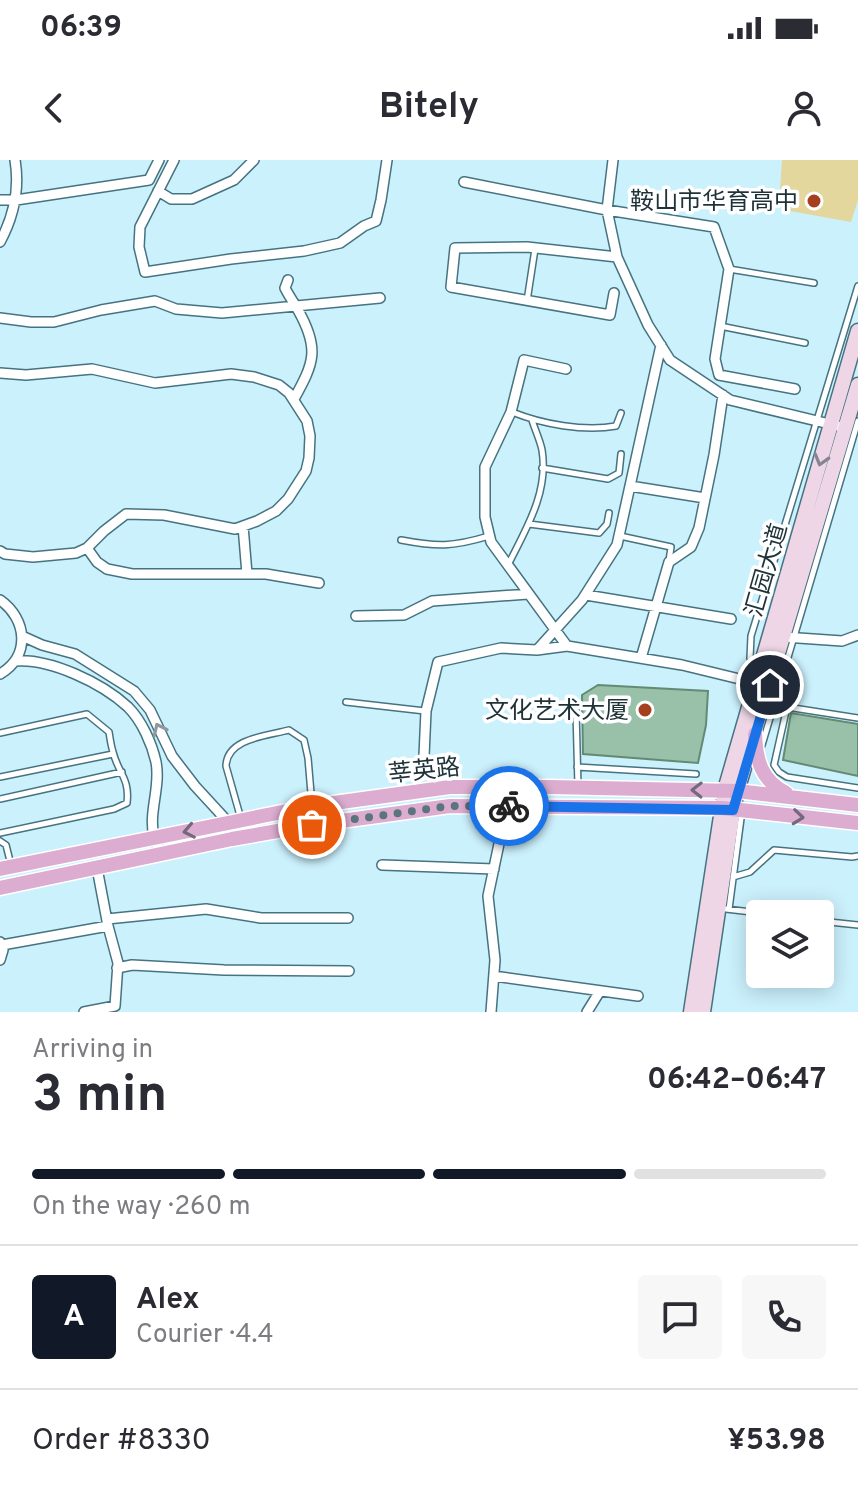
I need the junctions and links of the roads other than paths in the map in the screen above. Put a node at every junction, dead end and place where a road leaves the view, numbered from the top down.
1 (15, 160) edge
2 (159, 160) edge
3 (174, 160) edge
4 (254, 160) edge
5 (387, 160) edge
6 (613, 160) edge
7 (464, 182) dead end
8 (158, 191) junction
9 (0, 200) edge
10 (16, 200) junction
11 (607, 210) junction
12 (0, 242) edge
13 (535, 248) junction
14 (617, 257) junction
15 (729, 269) junction
16 (288, 280) dead end
17 (814, 283) dead end
18 (858, 286) edge
19 (614, 293) dead end
20 (380, 298) dead end
21 (527, 301) junction
22 (297, 307) junction
23 (0, 318) edge
24 (720, 326) junction
25 (858, 331) edge
26 (805, 343) dead end
27 (661, 345) junction
28 (566, 369) dead end
29 (0, 373) edge
30 (858, 385) edge
31 (795, 389) dead end
32 (723, 395) junction
33 (294, 399) junction
34 (511, 412) junction
35 (621, 413) dead end
36 (532, 420) junction
37 (838, 424) edge
38 (621, 454) dead end
39 (542, 468) junction
40 (630, 486) junction
41 (705, 498) junction
42 (609, 513) dead end
43 (529, 524) junction
44 (243, 526) junction
45 (490, 536) junction
46 (619, 536) junction
47 (401, 540) dead end
48 (87, 548) junction
49 (0, 551) edge
50 (669, 562) junction
51 (508, 565) junction
52 (247, 574) junction
53 (319, 583) dead end
54 (528, 594) junction
55 (586, 595) junction
56 (0, 600) edge
57 (655, 607) junction
58 (356, 616) dead end
59 (731, 619) dead end
60 (555, 630) junction
61 (858, 635) edge
62 (22, 636) junction
63 (789, 637) junction
64 (567, 646) junction
65 (537, 650) junction
66 (641, 658) junction
67 (15, 661) junction
68 (0, 674) edge
69 (756, 683) junction
70 (346, 702) dead end
71 (426, 711) junction
72 (576, 711) dead end
73 (858, 718) edge
74 (0, 733) edge
75 (755, 734) junction
76 (113, 754) junction
77 (424, 756) dead end
78 (758, 757) junction
79 (577, 767) junction
80 (122, 772) junction
81 (696, 774) dead end
82 (0, 777) edge
83 (578, 787) junction
84 (858, 788) edge
85 (731, 790) junction
86 (794, 796) junction
87 (0, 799) edge
88 (858, 805) edge
89 (312, 806) junction
90 (507, 806) junction
91 (732, 810) junction
92 (858, 823) edge
93 (234, 827) junction
94 (0, 833) edge
95 (154, 838) junction
96 (0, 841) edge
97 (162, 854) junction
98 (858, 856) edge
99 (382, 865) dead end
100 (6, 868) edge
101 (97, 868) junction
102 (494, 869) junction
103 (733, 877) junction
104 (0, 888) edge
105 (724, 908) junction
106 (746, 911) edge
107 (348, 918) dead end
108 (108, 922) junction
109 (834, 922) edge
110 (858, 925) edge
111 (1, 943) edge
112 (0, 960) edge
113 (117, 968) junction
114 (349, 971) dead end
115 (494, 976) junction
116 (600, 991) junction
117 (638, 996) dead end
118 (590, 1010) edge
119 (84, 1012) edge
120 (491, 1012) edge
121 (691, 1012) edge
122 (703, 1012) edge

1 - 10 street
2 - 10 street
3 - 8 street
4 - 8 street
5 - 8 street
6 - 11 street
7 - 11 street
9 - 10 street
10 - 12 street
11 - 14 street
11 - 15 street
13 - 14 street
13 - 21 lane
13 - 21 street
14 - 27 street
15 - 17 lane
15 - 24 street
16 - 22 street
18 - 37 lane
19 - 21 street
20 - 22 street
22 - 23 street
22 - 33 street
24 - 26 lane
24 - 31 street
25 - 37 main road, 汇园大道
27 - 32 street
27 - 40 street
28 - 34 street
29 - 33 street
30 - 37 main road, 汇园大道
32 - 37 street
32 - 41 street
33 - 44 street
34 - 36 lane
34 - 45 street
35 - 36 lane
36 - 39 lane
37 - 63 main road, 汇园大道
37 -> 69 main road, 汇园大道
38 - 39 lane
39 - 43 lane
40 - 41 street
40 - 46 street
41 - 50 street
42 - 43 lane
43 - 51 lane
44 - 48 street
44 - 52 street
45 - 47 lane
45 - 51 street
46 - 50 lane
46 - 55 street
48 - 49 street
48 - 52 street
50 - 57 street
51 - 54 street
52 - 53 street
54 - 58 street
54 - 60 street
55 - 57 street
55 - 60 street
56 - 62 street
57 - 59 street
57 - 66 street
60 - 64 street
60 - 65 street
61 - 63 street
62 - 67 street
93 -> 62 street
63 - 75 main road, 汇园大道
63 - 78 lane
64 - 65 street
64 - 66 street
65 - 71 street
66 - 69 street
67 - 68 street
67 - 95 street
69 - 85 main road, 汇园大道
70 - 71 lane
71 - 77 street
72 - 79 lane
73 - 84 lane
74 - 76 lane
75 - 78 main road
75 - 85 main road, 汇园大道
76 - 80 lane
76 - 82 lane
78 - 86 main road
79 - 81 lane
79 - 83 lane
80 - 87 lane
80 - 94 lane
85 -> 83 main road, 莘英路
83 - 89 main road, 莘英路
85 - 86 main road, 莘英路
85 - 91 main road, 汇园大道
86 - 88 main road, 莘英路
89 - 93 main road, 莘英路
89 - 93 lane
90 - 91 main road, 莘英路
90 - 93 main road, 莘英路
90 - 102 street
91 -> 92 main road, 莘英路
91 - 103 lane
91 - 105 main road, 汇园大道
91 - 121 main road, 汇园大道
93 -> 95 main road, 莘英路
93 - 97 main road, 莘英路
95 - 97 street
95 - 100 main road, 莘英路
96 - 100 lane
97 - 101 main road, 莘英路
98 - 103 lane
99 - 102 street
101 - 104 main road, 莘英路
101 - 108 street
102 - 115 street
103 - 105 lane
105 - 106 lane
105 - 122 main road, 汇园大道
107 - 108 street
108 - 111 street
108 - 113 street
109 - 110 lane
111 - 112 street
113 - 114 street
113 - 119 street
115 - 116 street
115 - 120 street
116 - 117 street
116 - 118 street

